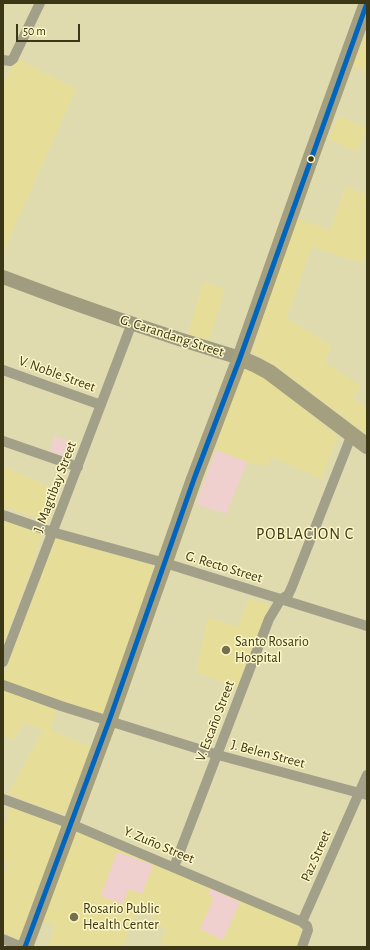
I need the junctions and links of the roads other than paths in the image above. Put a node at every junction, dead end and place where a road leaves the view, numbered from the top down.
1 (40, 3) edge
2 (367, 3) edge
3 (3, 60) edge
4 (3, 277) edge
5 (132, 324) junction
6 (240, 358) junction
7 (3, 370) edge
8 (101, 405) junction
9 (352, 434) junction
10 (3, 440) edge
11 (367, 446) edge
12 (78, 467) junction
13 (3, 515) edge
14 (52, 532) junction
15 (165, 563) junction
16 (281, 599) junction
17 (367, 626) edge
18 (3, 662) edge
19 (3, 685) edge
20 (109, 721) junction
21 (218, 755) junction
22 (367, 775) edge
23 (363, 793) edge
24 (3, 799) edge
25 (71, 824) junction
26 (174, 867) junction
27 (302, 922) junction
28 (3, 939) edge
29 (23, 947) edge
30 (302, 947) edge

1 - 3 street
2 - 6 main road
4 - 5 main road, G. Carandang Street
5 - 6 main road, G. Carandang Street
5 - 8 street, J. Magtibay Street
6 - 9 main road, G. Carandang Street
6 - 15 main road
7 - 8 street, V. Noble Street
8 - 12 street, J. Magtibay Street
9 - 11 main road, G. Carandang Street
9 - 16 street, V. Escaño Street
10 - 12 street
12 - 14 street, J. Magtibay Street
13 - 14 street, G. Recto Street
14 - 15 street, G. Recto Street
14 - 18 street, J. Magtibay Street
15 - 16 street, G. Recto Street
15 - 20 main road
16 - 17 street, G. Recto Street
16 - 21 street, V. Escaño Street
19 - 20 street, J. Belen Street
20 - 21 street, J. Belen Street
20 - 25 main road
21 - 23 street, J. Belen Street
21 - 26 street, V. Escaño Street
22 - 23 street, Paz Street
23 - 27 street, Paz Street
24 - 25 street, Y. Zuño Street
25 - 26 street, Y. Zuño Street
25 - 29 main road
26 - 27 street, Y. Zuño Street
27 - 30 street
28 - 29 street

